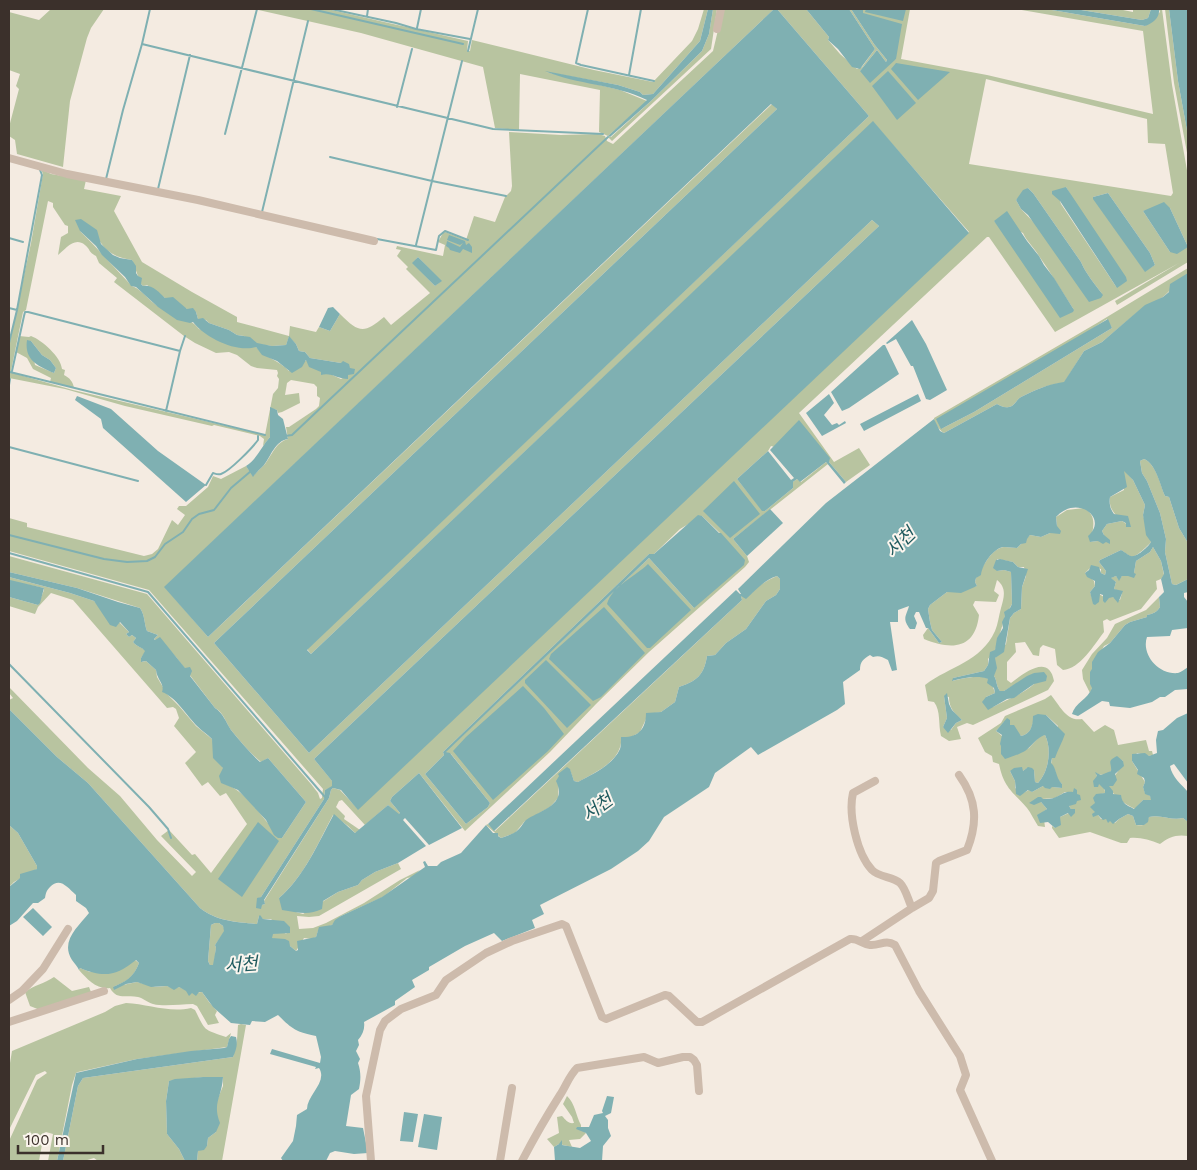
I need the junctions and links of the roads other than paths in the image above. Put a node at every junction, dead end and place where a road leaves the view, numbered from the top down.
1 (721, 9) edge
2 (717, 29) dead end
3 (9, 158) edge
4 (374, 241) dead end
5 (959, 775) dead end
6 (875, 780) dead end
7 (912, 908) junction
8 (68, 929) dead end
9 (862, 941) junction
10 (104, 991) dead end
11 (9, 1000) edge
12 (9, 1022) edge
13 (512, 1088) dead end
14 (699, 1091) dead end
15 (371, 1161) edge
16 (500, 1161) edge
17 (522, 1161) edge
18 (992, 1161) edge

1 - 2 street
3 - 4 street
5 - 7 street
6 - 7 street
7 - 9 street
8 - 11 street
9 - 15 street
9 - 18 street
10 - 12 street
13 - 16 street
14 - 17 street

